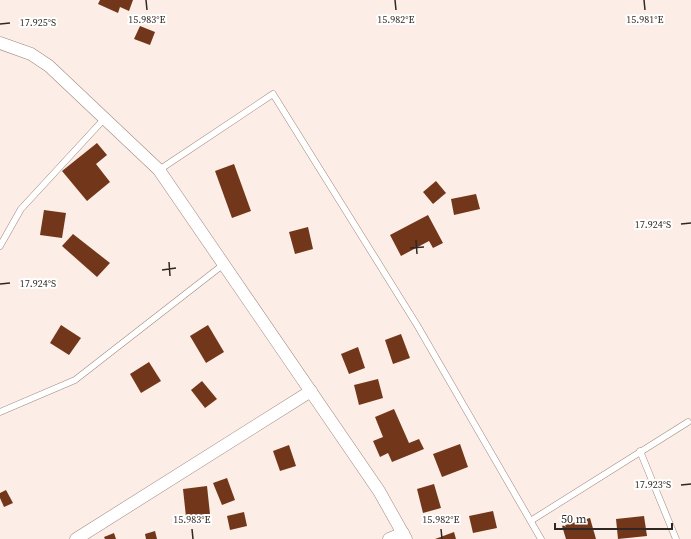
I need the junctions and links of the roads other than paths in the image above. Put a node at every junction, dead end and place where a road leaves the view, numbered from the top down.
1 (0, 43) edge
2 (105, 118) junction
3 (159, 170) junction
4 (0, 246) edge
5 (224, 264) junction
6 (311, 391) junction
7 (0, 412) edge
8 (688, 422) dead end
9 (640, 451) junction
10 (532, 520) junction
11 (404, 536) edge
12 (76, 539) edge
13 (389, 539) edge
14 (541, 539) edge
15 (676, 539) edge

1 - 2 street
2 - 3 street
2 - 4 lane
3 - 5 street
3 - 10 lane
5 - 6 street
5 - 7 lane
6 - 11 street
6 - 12 street
8 - 9 lane
9 - 10 lane
9 - 15 lane
10 - 14 lane
11 - 13 street

